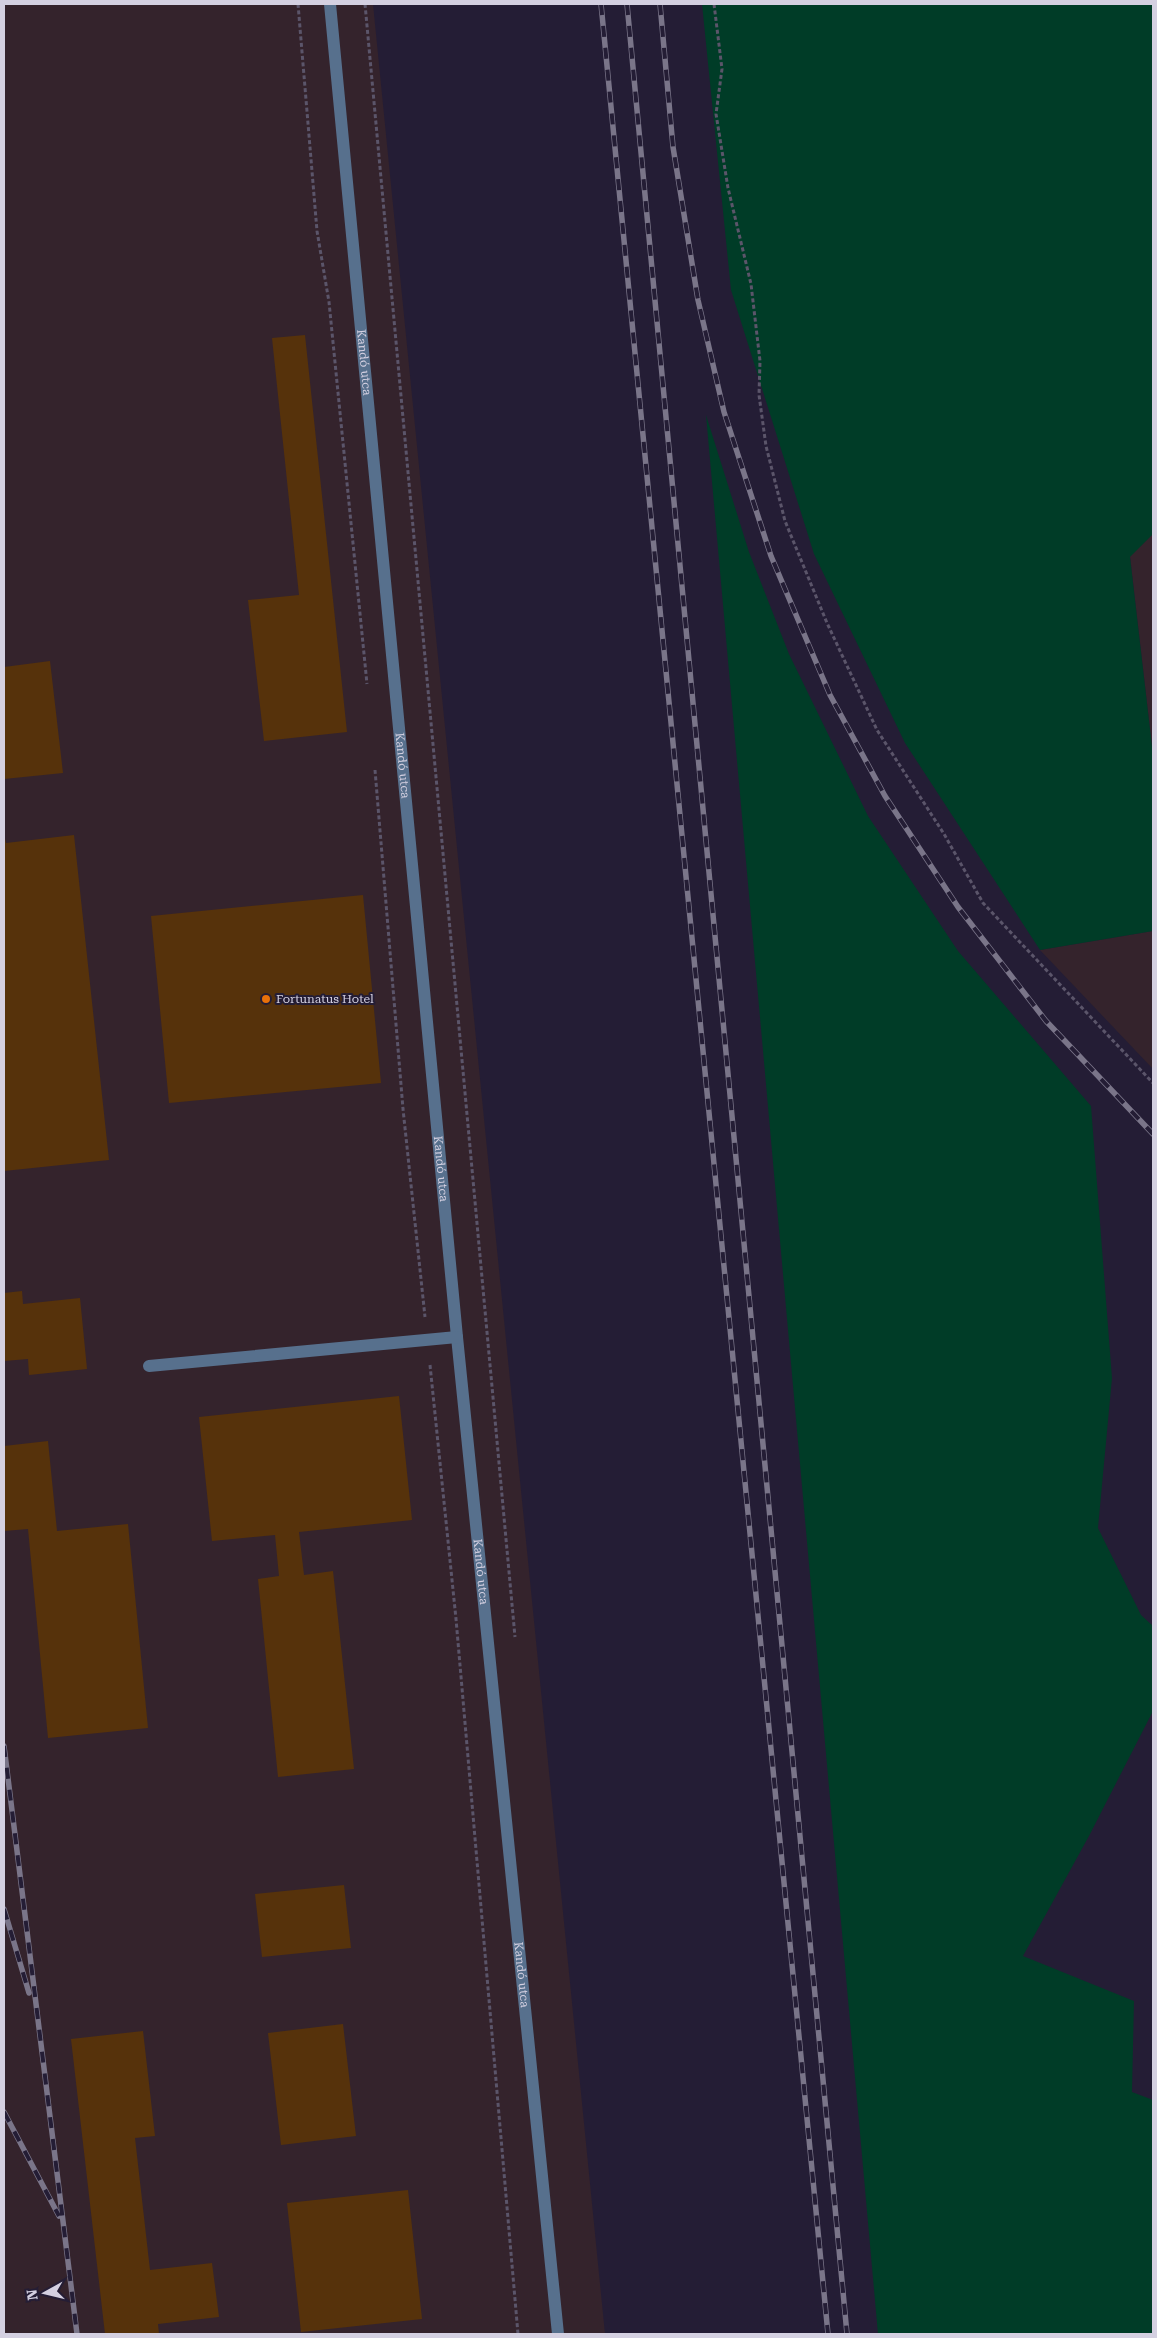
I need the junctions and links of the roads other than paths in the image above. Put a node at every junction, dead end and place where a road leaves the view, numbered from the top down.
1 (330, 4) edge
2 (458, 1337) junction
3 (150, 1366) dead end
4 (558, 2334) edge

1 - 2 street, Kandó utca
2 - 3 street
2 - 4 street, Kandó utca

